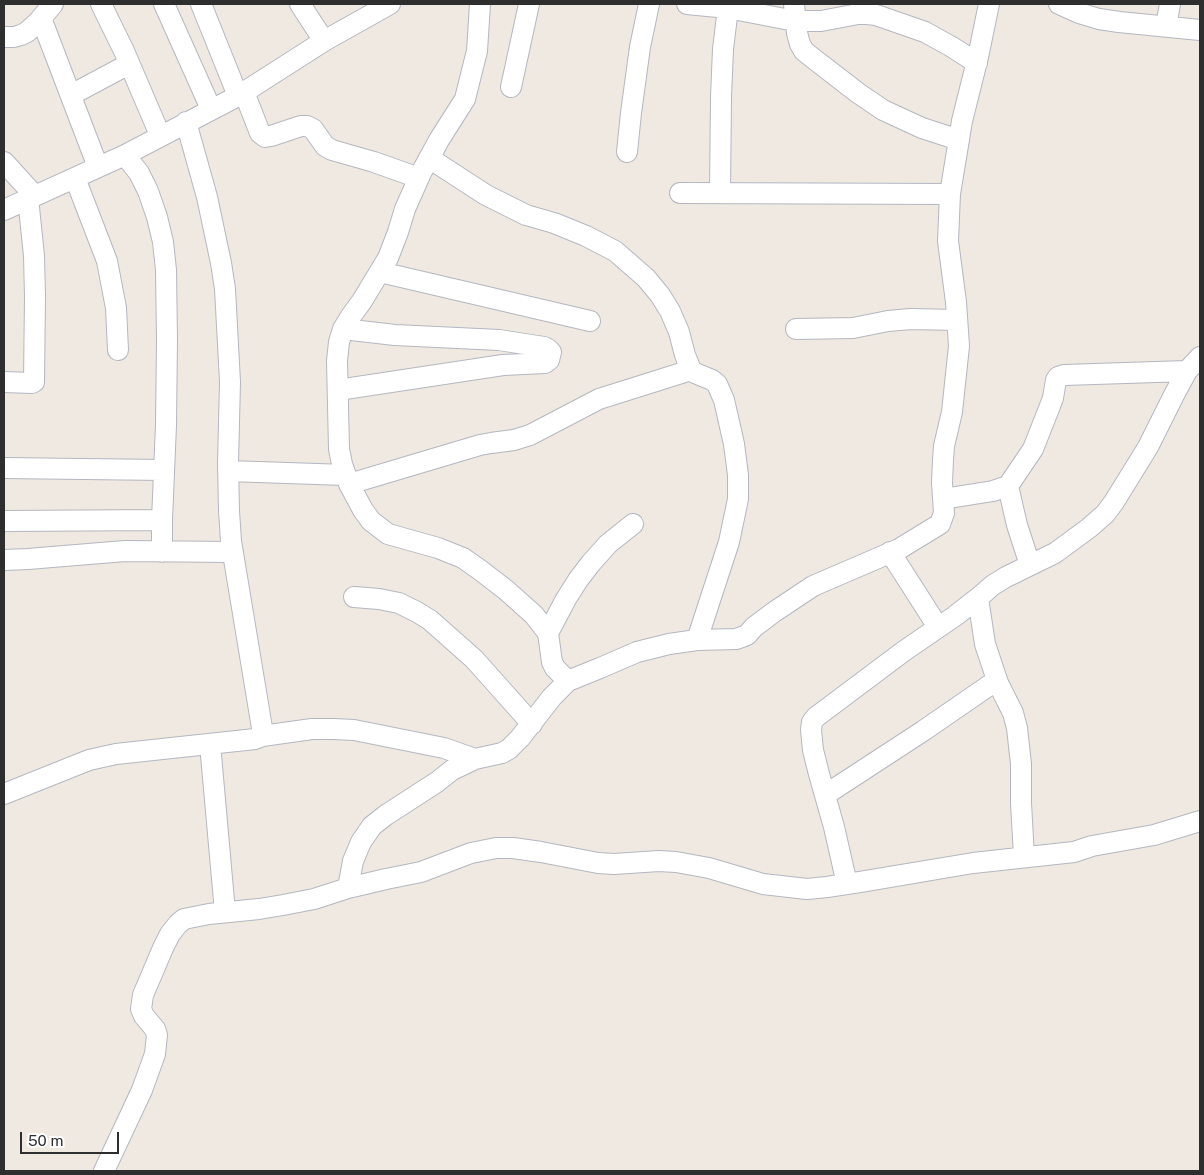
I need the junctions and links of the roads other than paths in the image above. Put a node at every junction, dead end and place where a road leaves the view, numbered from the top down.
1 (102, 4) edge
2 (164, 4) edge
3 (201, 4) edge
4 (300, 4) edge
5 (390, 4) edge
6 (480, 4) edge
7 (528, 4) edge
8 (649, 4) edge
9 (689, 4) edge
10 (989, 4) edge
11 (1059, 4) edge
12 (1170, 4) edge
13 (728, 8) junction
14 (1086, 9) edge
15 (367, 10) edge
16 (47, 11) edge
17 (795, 12) edge
18 (1166, 26) junction
19 (1200, 30) edge
20 (4, 37) edge
21 (324, 41) junction
22 (977, 62) junction
23 (129, 64) junction
24 (511, 87) dead end
25 (241, 94) junction
26 (71, 96) junction
27 (211, 110) junction
28 (186, 122) junction
29 (160, 136) junction
30 (959, 140) junction
31 (627, 152) dead end
32 (125, 155) junction
33 (429, 158) junction
34 (4, 162) edge
35 (98, 167) junction
36 (75, 178) junction
37 (419, 178) junction
38 (720, 192) junction
39 (680, 193) dead end
40 (950, 194) junction
41 (31, 197) junction
42 (4, 210) edge
43 (380, 272) junction
44 (957, 320) junction
45 (590, 321) dead end
46 (796, 328) dead end
47 (343, 329) junction
48 (118, 350) dead end
49 (1194, 364) edge
50 (691, 370) junction
51 (4, 382) edge
52 (338, 390) junction
53 (4, 468) edge
54 (164, 470) junction
55 (228, 471) junction
56 (348, 479) junction
57 (1008, 486) junction
58 (944, 499) junction
59 (162, 520) junction
60 (4, 521) edge
61 (633, 524) dead end
62 (162, 552) junction
63 (233, 552) junction
64 (890, 552) junction
65 (4, 560) edge
66 (1030, 566) junction
67 (354, 597) dead end
68 (978, 598) junction
69 (938, 628) junction
70 (548, 633) junction
71 (697, 640) junction
72 (997, 680) junction
73 (568, 681) junction
74 (532, 724) junction
75 (262, 736) junction
76 (210, 744) junction
77 (475, 759) junction
78 (4, 794) edge
79 (825, 796) junction
80 (1200, 821) edge
81 (1024, 857) junction
82 (847, 884) junction
83 (348, 888) junction
84 (225, 912) junction
85 (104, 1171) edge

1 - 23 street
2 - 27 street
3 - 25 street
4 - 21 street
5 - 15 street
6 - 33 street
7 - 24 street
8 - 31 street
9 - 13 street
10 - 22 street
11 - 14 street
12 - 18 street
13 - 17 street
13 - 38 street
14 - 18 street
15 - 21 street
16 - 20 street
16 - 26 street
17 - 22 street
17 - 30 street
18 - 19 street
21 - 25 street
22 - 30 street
23 - 26 street
23 - 29 street
25 - 27 street
25 - 37 street
26 - 35 street
27 - 28 street
28 - 29 street
28 - 55 street
29 - 32 street
30 - 40 street
32 - 35 street
32 - 54 street
33 - 37 street
33 - 50 street
34 - 41 street
35 - 36 street
36 - 41 street
36 - 48 street
37 - 43 street
38 - 39 street
38 - 40 street
40 - 44 street
41 - 42 street
41 - 51 street
43 - 45 street
43 - 47 street
44 - 46 street
44 - 58 street
47 - 52 street
47 - 52 street
49 - 57 street
49 - 66 street
50 - 56 street
50 - 71 street
52 - 56 street
53 - 54 street
54 - 59 street
55 - 56 street
55 - 63 street
56 - 70 street
57 - 58 street
57 - 66 street
58 - 64 street
59 - 60 street
59 - 62 street
61 - 70 street
62 - 63 street
62 - 65 street
63 - 75 street
64 - 69 street
64 - 71 street
66 - 68 street
67 - 74 street
68 - 69 street
68 - 72 street
69 - 79 street
70 - 73 street
71 - 73 street
72 - 79 street
72 - 81 street
73 - 74 street
74 - 77 street
75 - 76 street
75 - 77 street
76 - 78 street
76 - 84 street
77 - 83 street
79 - 82 street
80 - 81 street
81 - 82 street
82 - 83 street
83 - 84 street
84 - 85 street

